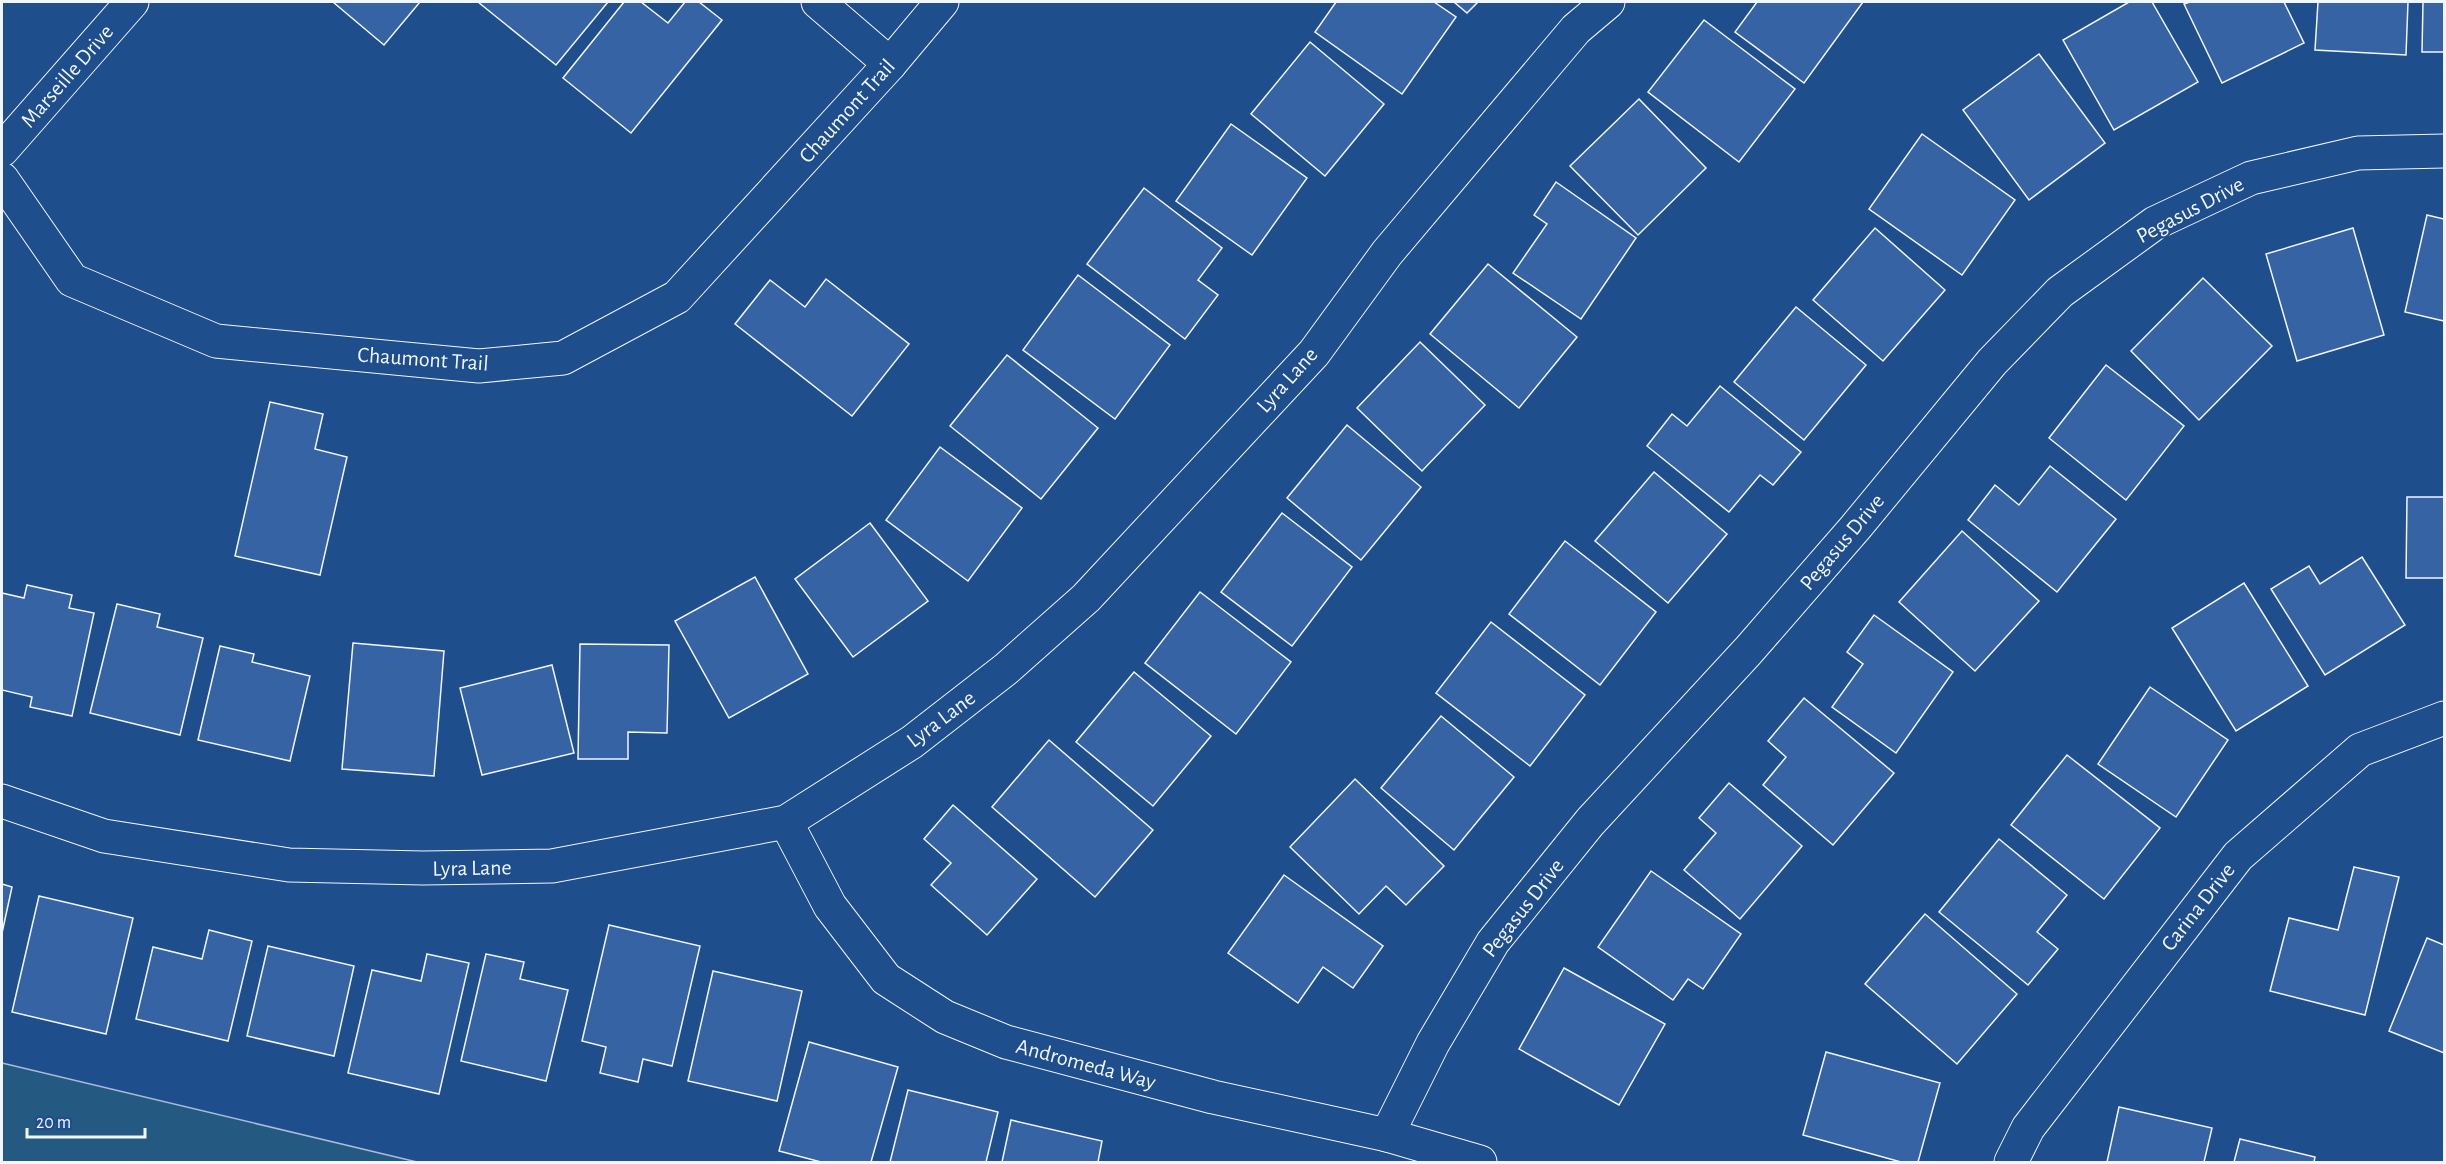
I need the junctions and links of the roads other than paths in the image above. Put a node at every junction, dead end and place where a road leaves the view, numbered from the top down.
1 (132, 2) edge
2 (818, 2) edge
3 (942, 2) edge
4 (1608, 2) edge
5 (890, 64) junction
6 (2, 150) edge
7 (2445, 151) edge
8 (2, 179) edge
9 (2445, 718) edge
10 (2, 801) edge
11 (786, 822) junction
12 (1387, 1135) junction
13 (1480, 1162) edge
14 (2011, 1162) edge

1 - 6 street, Marseille Drive
2 - 5 street
3 - 5 street, Chaumont Trail
4 - 11 street, Lyra Lane
5 - 8 street, Chaumont Trail
7 - 12 street, Pegasus Drive
9 - 14 street, Carina Drive
10 - 11 street, Lyra Lane
11 - 12 street, Andromeda Way
12 - 13 street, Andromeda Way

